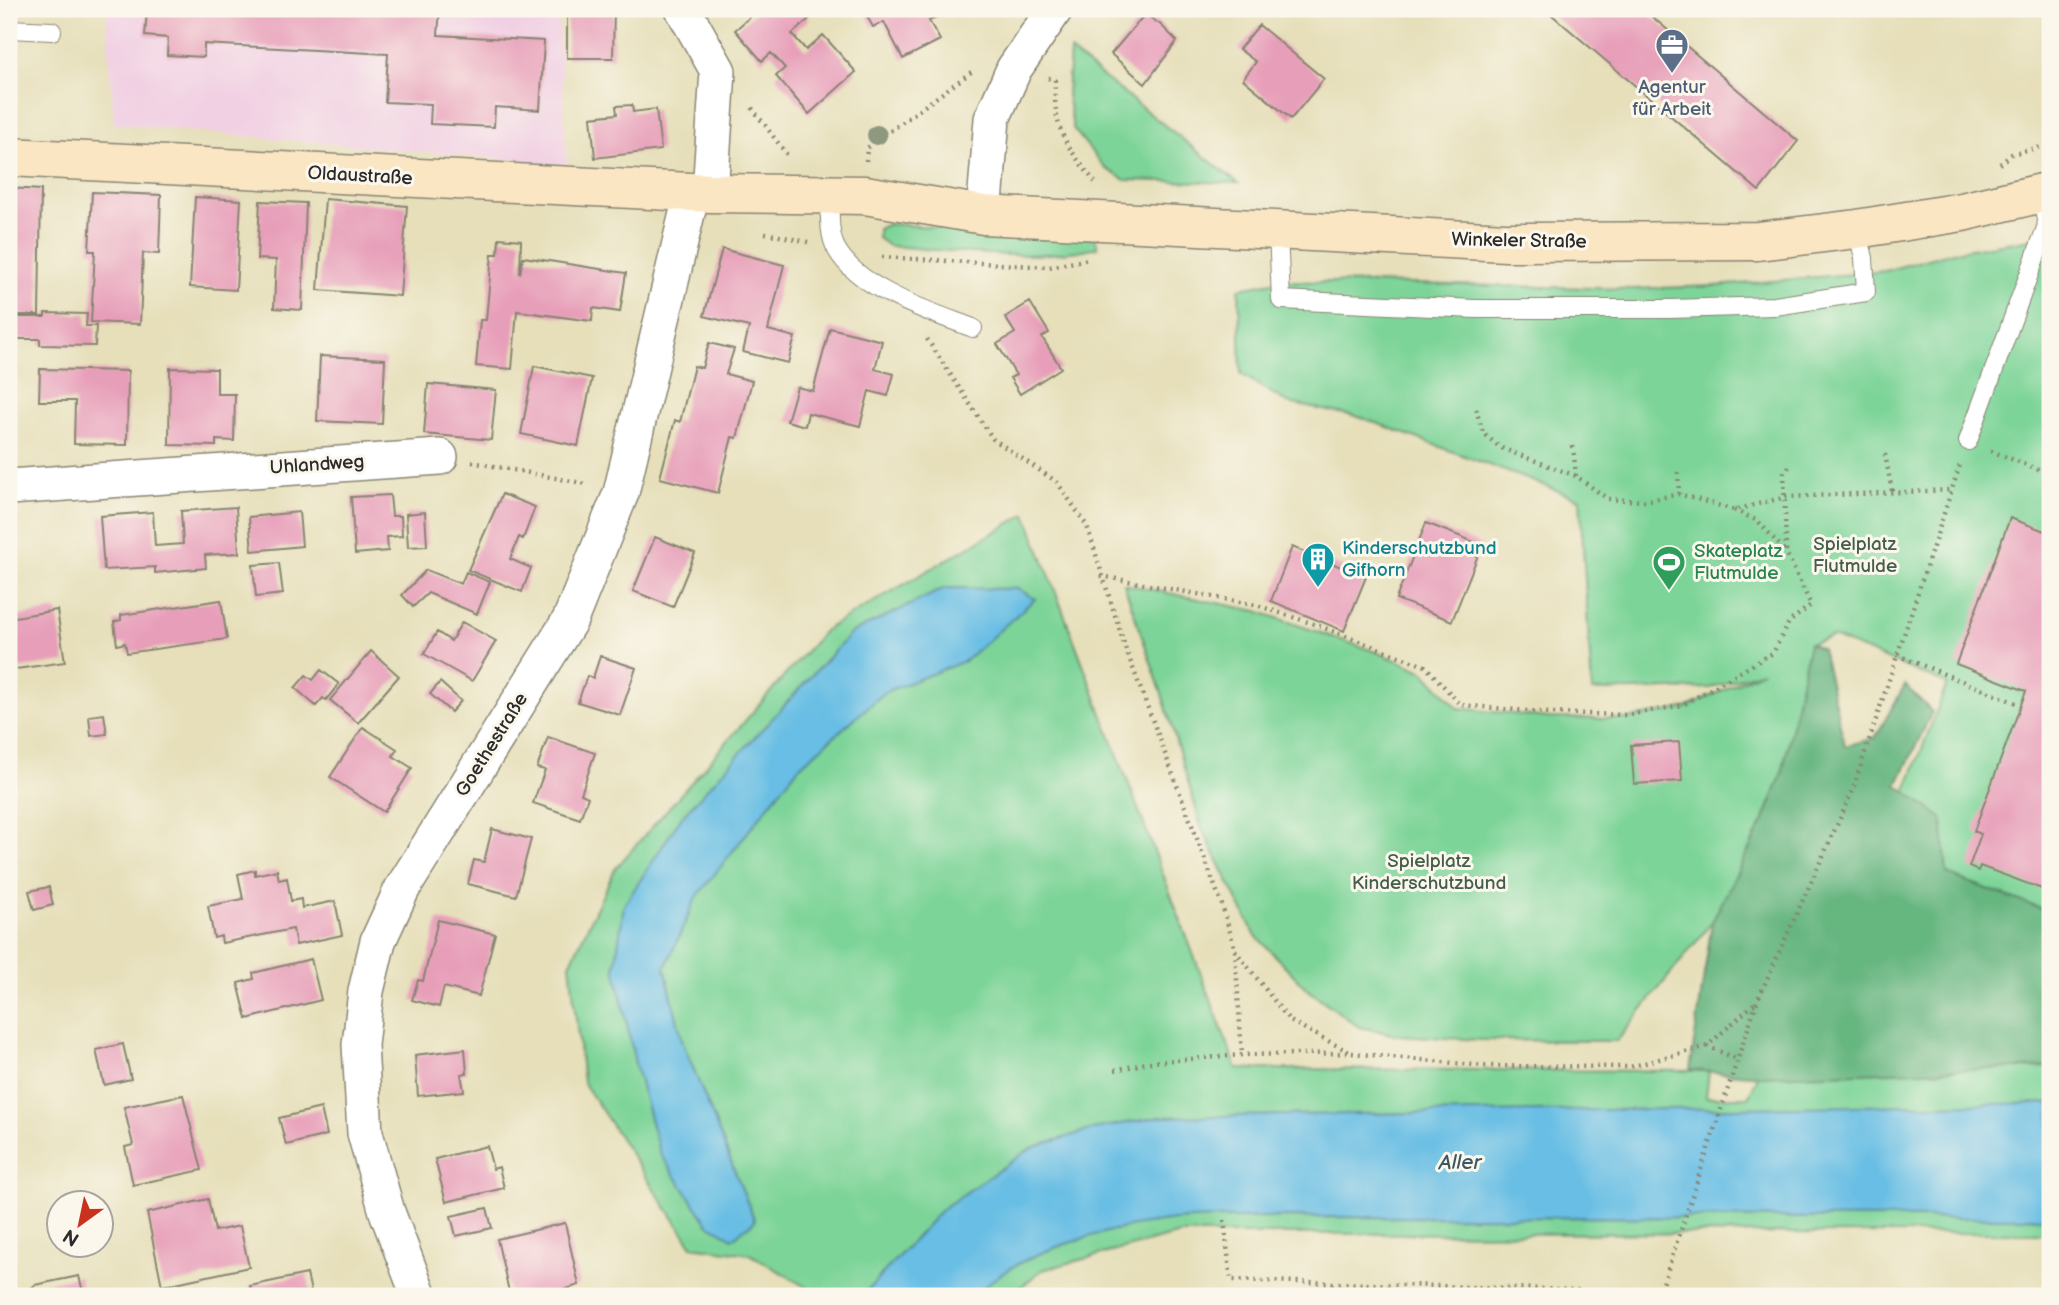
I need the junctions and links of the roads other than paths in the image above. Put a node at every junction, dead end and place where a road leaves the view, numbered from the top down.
1 (683, 9) edge
2 (1055, 9) edge
3 (9, 29) edge
4 (52, 31) dead end
5 (9, 157) edge
6 (2046, 192) edge
7 (701, 193) junction
8 (830, 207) junction
9 (984, 215) junction
10 (1857, 229) junction
11 (1278, 232) junction
12 (973, 327) dead end
13 (1968, 441) road end
14 (440, 457) road end
15 (9, 487) edge
16 (419, 1296) edge

1 - 7 street, Goethestraße
2 - 9 street
3 - 4 lane
5 - 7 street, Oldaustraße
6 - 10 street, Winkeler Straße
6 - 13 lane
7 - 8 street, Oldaustraße
7 - 16 street, Goethestraße
8 - 9 street, Oldaustraße
8 - 12 lane
9 - 11 street, Winkeler Straße
10 - 11 street, Winkeler Straße
10 - 11 lane
14 - 15 street, Uhlandweg

